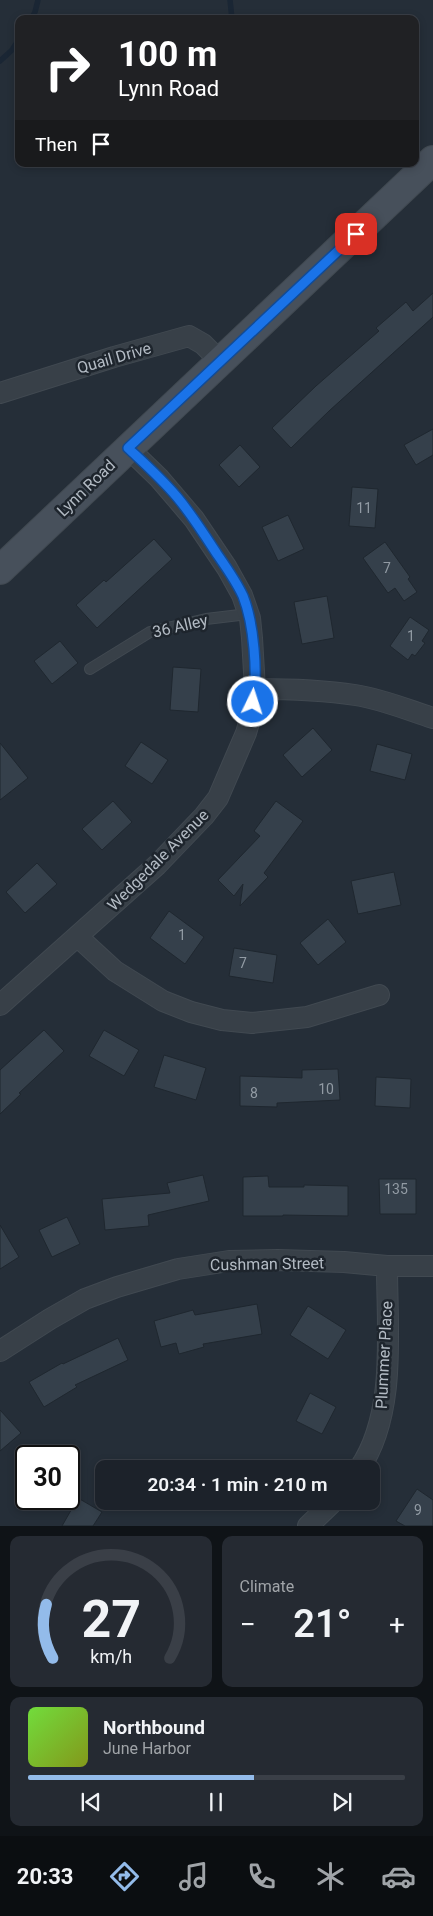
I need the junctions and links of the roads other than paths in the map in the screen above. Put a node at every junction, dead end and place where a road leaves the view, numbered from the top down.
1 (433, 160) edge
2 (220, 361) junction
3 (0, 392) edge
4 (128, 448) junction
5 (0, 570) edge
6 (248, 614) junction
7 (90, 668) dead end
8 (255, 689) junction
9 (433, 718) edge
10 (78, 937) junction
11 (379, 995) dead end
12 (0, 1005) edge
13 (387, 1266) junction
14 (433, 1266) edge
15 (0, 1352) edge
16 (365, 1460) edge
17 (325, 1510) edge
18 (308, 1526) edge

1 - 2 street, Lynn Road
2 - 3 street, Quail Drive
2 - 4 street, Lynn Road
4 - 5 street, Lynn Road
4 - 6 street, Wedgedale Avenue
6 - 7 lane, 36 Alley
6 - 8 street, Wedgedale Avenue
8 - 9 street
8 - 10 street, Wedgedale Avenue
10 - 11 street
10 - 12 street, Wedgedale Avenue
13 - 14 street, Cushman Street
13 - 15 street, Cushman Street
13 - 16 street, Plummer Place
17 - 18 street

